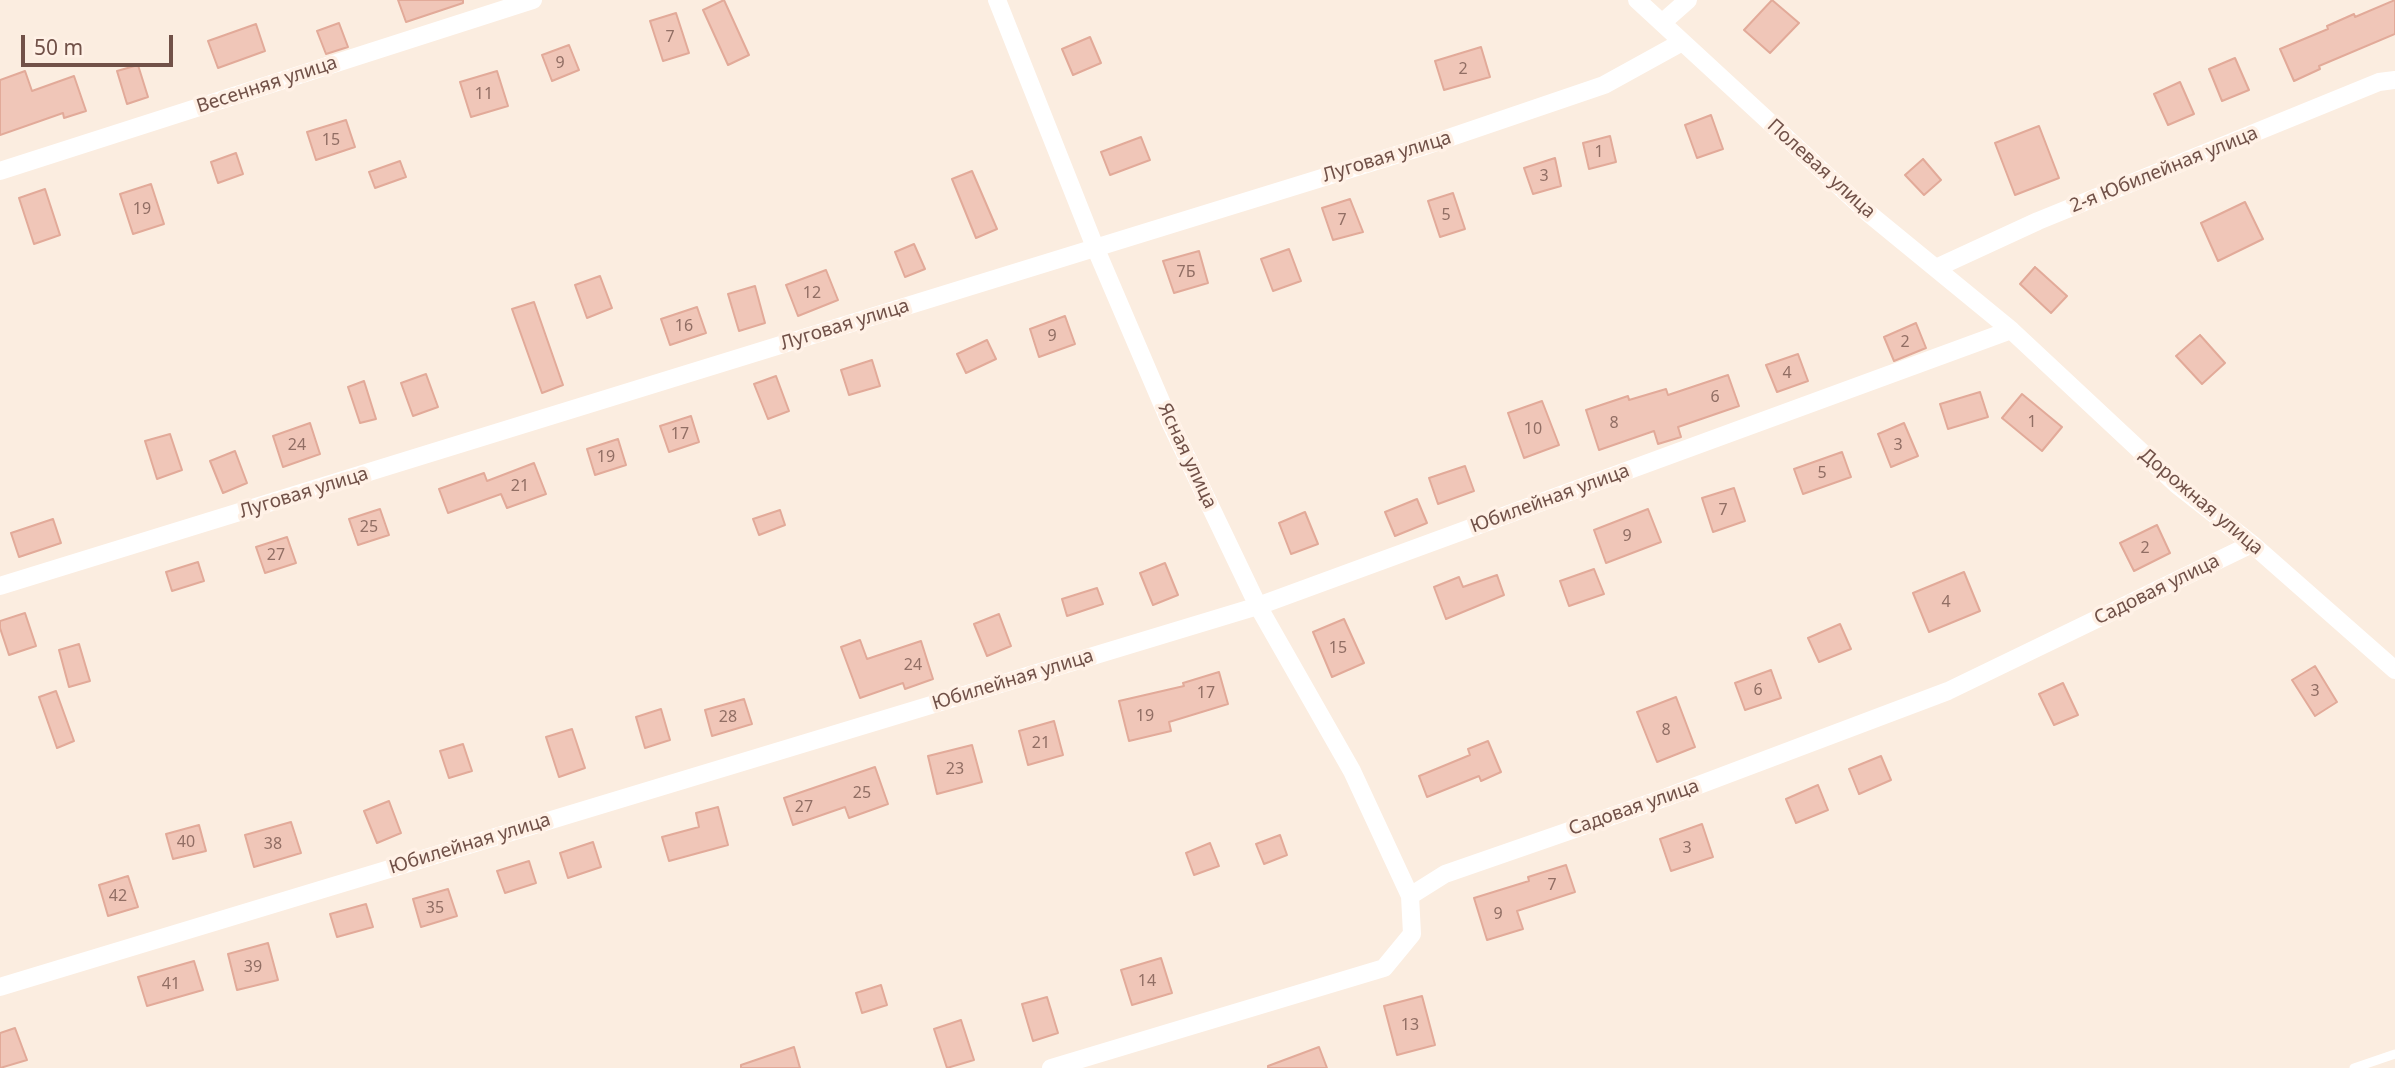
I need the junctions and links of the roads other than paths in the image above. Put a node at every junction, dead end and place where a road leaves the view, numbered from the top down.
1 (533, 0) edge
2 (997, 0) edge
3 (1637, 0) edge
4 (1688, 0) edge
5 (1663, 22) junction
6 (1682, 42) junction
7 (2395, 80) edge
8 (0, 171) edge
9 (1095, 247) junction
10 (1936, 268) junction
11 (2011, 330) junction
12 (2252, 544) junction
13 (0, 586) edge
14 (1258, 606) junction
15 (2395, 670) edge
16 (1410, 897) junction
17 (0, 987) edge
18 (2395, 1054) edge
19 (1051, 1068) edge
20 (2354, 1068) edge

1 - 8 street, Весенняя улица
2 - 9 street, Ясная улица
3 - 5 street, Полевая улица
4 - 5 street
5 - 6 street, Полевая улица
6 - 9 street, Луговая улица
6 - 10 street, Полевая улица
7 - 10 street, 2-я Юбилейная улица
9 - 13 street, Луговая улица
9 - 14 street, Ясная улица
10 - 11 street, Полевая улица
11 - 12 street, Дорожная улица
11 - 14 street, Юбилейная улица
12 - 15 street, Дорожная улица
12 - 16 street, Садовая улица
14 - 16 street, Ясная улица
14 - 17 street, Юбилейная улица
16 - 19 street
18 - 20 lane

